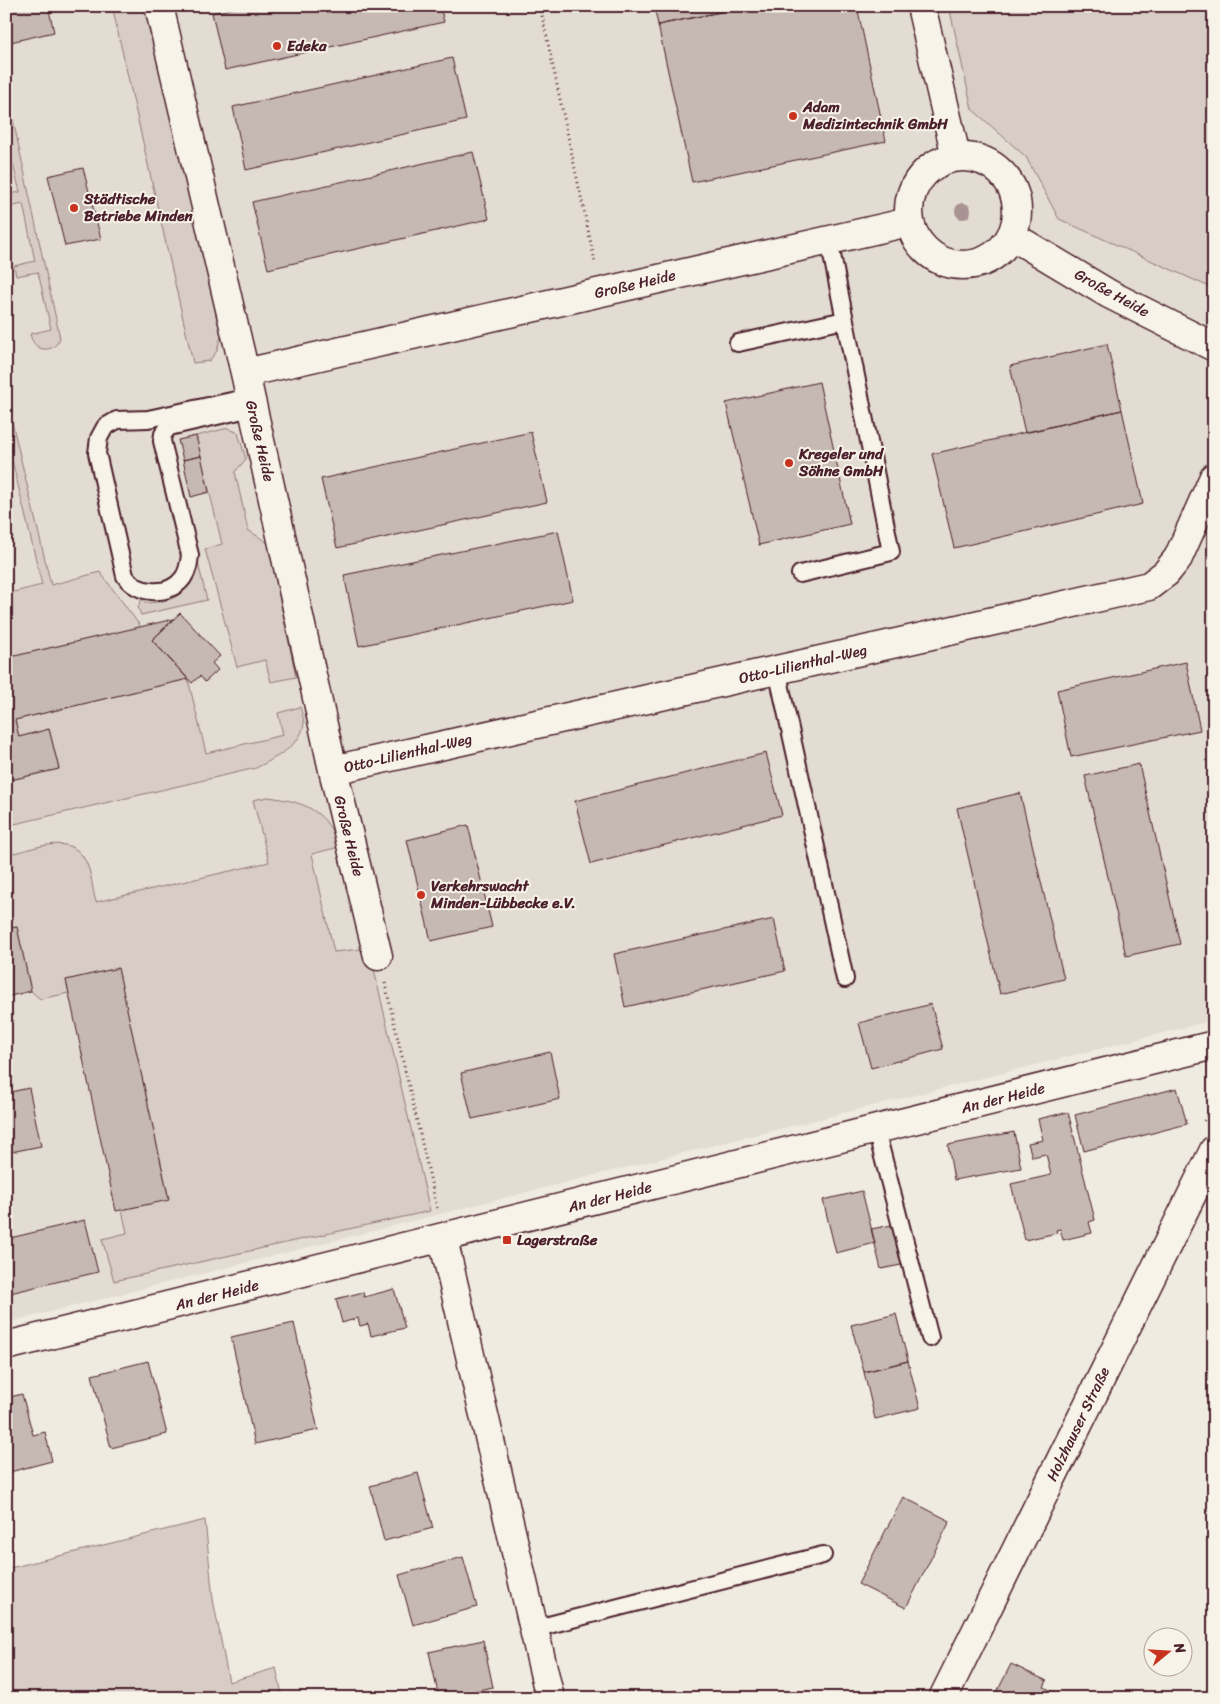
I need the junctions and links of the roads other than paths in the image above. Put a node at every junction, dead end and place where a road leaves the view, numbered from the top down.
1 (159, 6) edge
2 (921, 6) edge
3 (956, 156) junction
4 (909, 222) junction
5 (1012, 236) junction
6 (829, 240) junction
7 (845, 320) junction
8 (738, 344) dead end
9 (1214, 347) edge
10 (249, 393) junction
11 (1214, 477) edge
12 (800, 574) dead end
13 (777, 670) junction
14 (332, 770) junction
15 (378, 956) road end
16 (845, 979) dead end
17 (1214, 1045) edge
18 (876, 1130) junction
19 (1214, 1150) edge
20 (443, 1239) junction
21 (930, 1338) dead end
22 (6, 1346) edge
23 (822, 1555) dead end
24 (534, 1628) junction
25 (550, 1698) edge
26 (943, 1698) edge

1 - 10 street, Große Heide
2 - 3 street
3 - 4 street
3 - 5 street
4 - 5 street
4 - 6 street, Große Heide
5 - 9 street, Große Heide
6 - 7 lane
6 - 10 street, Große Heide
7 - 8 lane
7 - 12 lane
10 - 10 lane
10 - 14 street, Große Heide
11 - 13 street, Otto-Lilienthal-Weg
13 - 14 street, Otto-Lilienthal-Weg
13 - 16 lane
14 - 15 street, Große Heide
17 - 18 street, An der Heide
18 - 20 street, An der Heide
18 - 21 lane
19 - 26 street, Holzhauser Straße
20 - 22 street, An der Heide
20 - 24 street
23 - 24 lane
24 - 25 street

